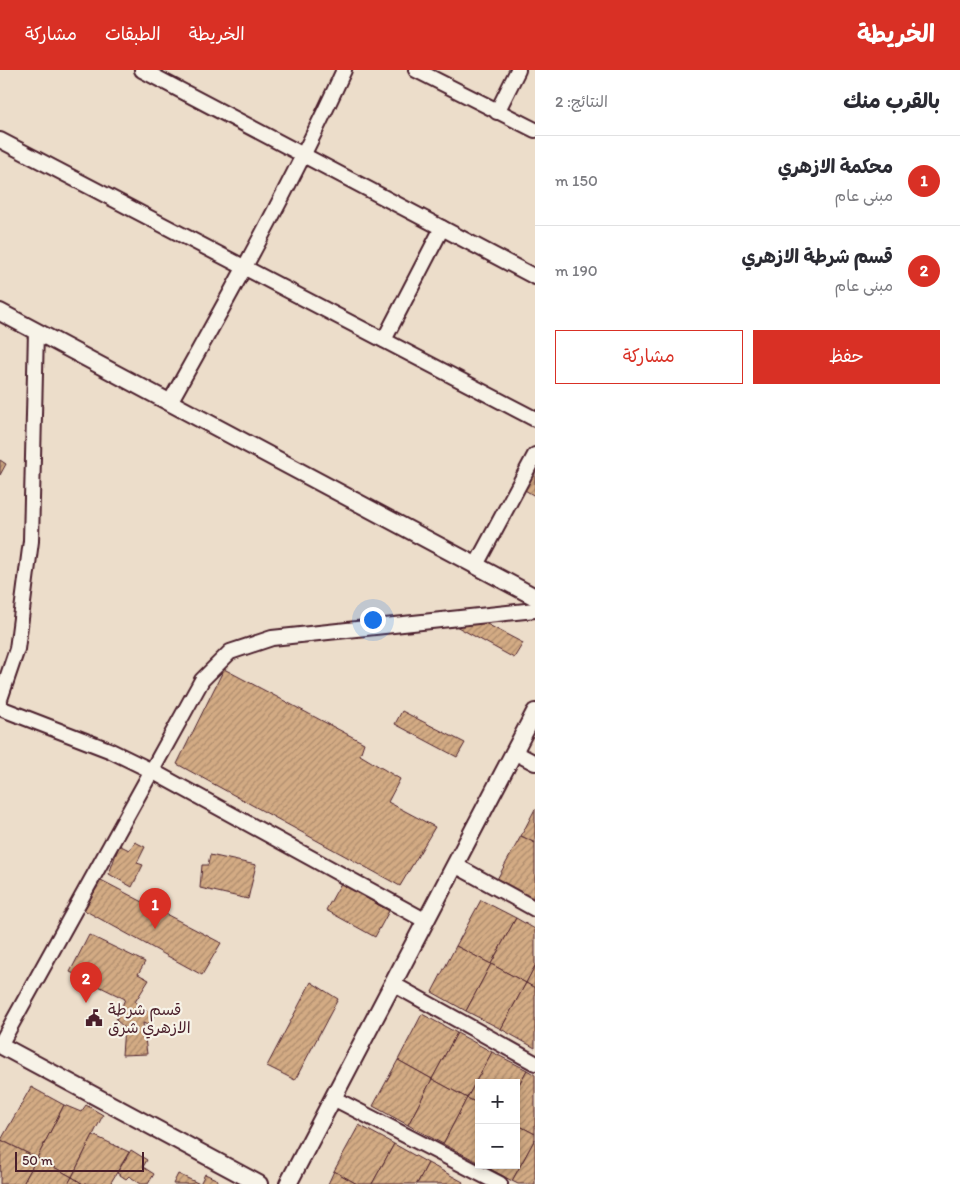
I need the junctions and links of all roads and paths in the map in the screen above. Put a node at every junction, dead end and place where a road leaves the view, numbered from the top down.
1 (142, 70) edge
2 (344, 70) edge
3 (416, 70) edge
4 (518, 70) edge
5 (497, 112) junction
6 (535, 130) edge
7 (0, 140) edge
8 (304, 156) junction
9 (442, 228) junction
10 (245, 268) junction
11 (535, 277) edge
12 (0, 312) edge
13 (36, 331) junction
14 (384, 340) junction
15 (170, 402) junction
16 (535, 419) edge
17 (535, 455) edge
18 (476, 565) junction
19 (535, 597) edge
20 (535, 610) edge
21 (0, 699) edge
22 (0, 708) edge
23 (535, 712) edge
24 (514, 752) junction
25 (535, 763) edge
26 (152, 771) junction
27 (455, 865) junction
28 (535, 909) edge
29 (426, 921) junction
30 (393, 984) junction
31 (0, 1045) edge
32 (535, 1063) edge
33 (333, 1098) junction
34 (259, 1184) edge
35 (288, 1184) edge
36 (500, 1184) edge

1 - 8 street
2 - 8 street
3 - 5 street
4 - 5 street
5 - 6 street
7 - 10 street
8 - 9 street
8 - 10 street
9 - 11 street
9 - 14 street
10 - 14 street
10 - 15 street
12 - 13 street
13 - 15 street
13 - 21 street
14 - 16 street
15 - 18 street
17 - 18 street
18 - 19 street
20 - 26 street
22 - 26 street
23 - 24 street
24 - 25 street
24 - 27 street
26 - 29 street
26 - 31 street
27 - 28 street
27 - 29 street
29 - 30 street
30 - 32 street
30 - 33 street
31 - 34 street
33 - 35 street
33 - 36 street

